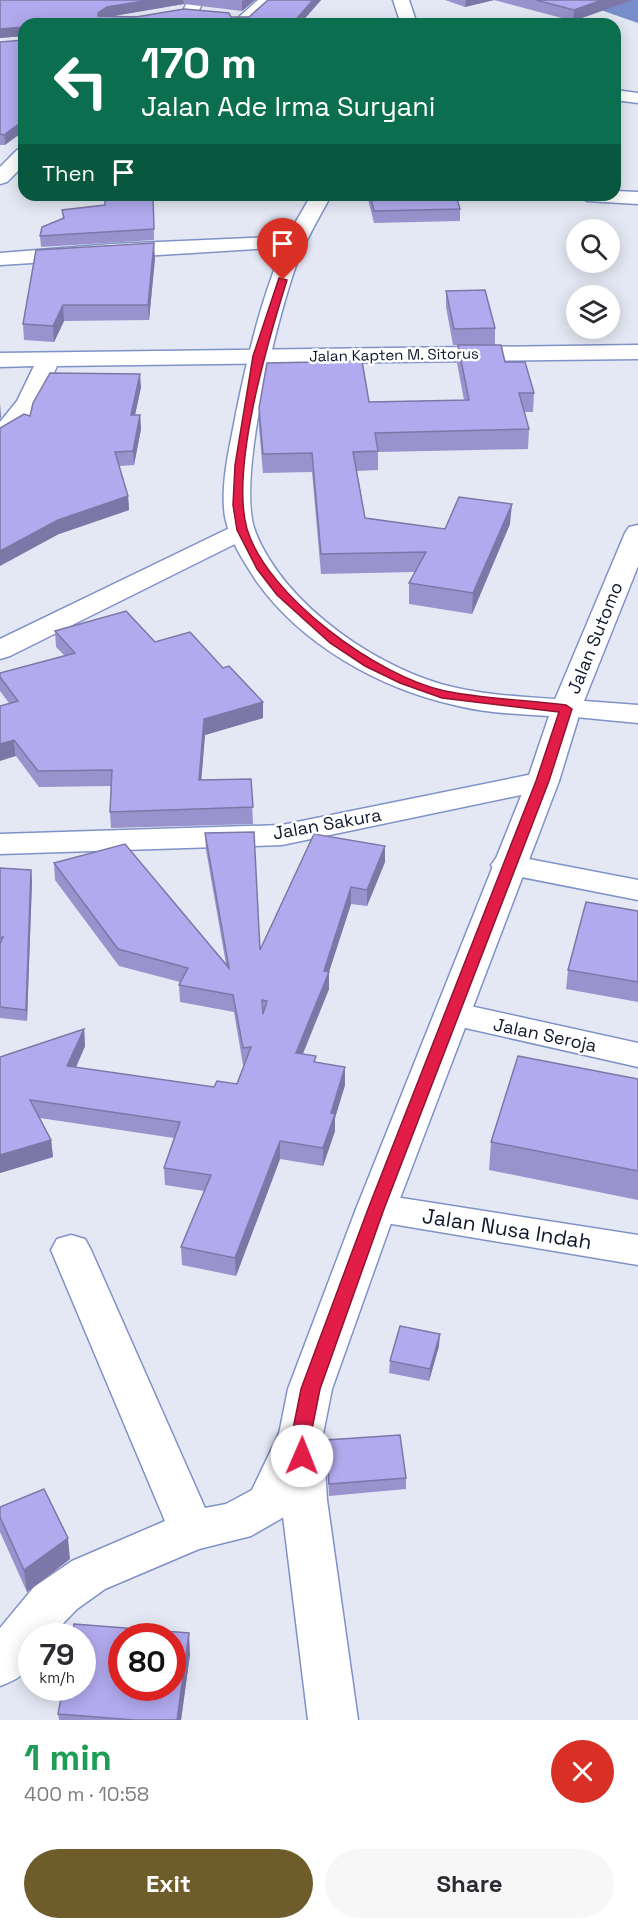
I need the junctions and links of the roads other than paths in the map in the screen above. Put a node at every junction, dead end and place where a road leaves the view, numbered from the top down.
1 (268, 0) edge
2 (401, 0) edge
3 (188, 7) edge
4 (232, 18) edge
5 (246, 18) edge
6 (407, 18) edge
7 (621, 96) edge
8 (638, 98) edge
9 (18, 160) edge
10 (0, 178) edge
11 (621, 197) edge
12 (638, 198) edge
13 (318, 201) edge
14 (295, 242) junction
15 (0, 259) edge
16 (638, 352) edge
17 (258, 356) junction
18 (0, 360) edge
19 (48, 361) junction
20 (0, 433) edge
21 (242, 530) junction
22 (638, 533) edge
23 (0, 650) edge
24 (566, 709) junction
25 (638, 714) edge
26 (543, 781) junction
27 (0, 844) edge
28 (508, 865) junction
29 (638, 890) edge
30 (452, 1014) junction
31 (638, 1055) edge
32 (376, 1209) junction
33 (71, 1250) dead end
34 (638, 1250) edge
35 (302, 1434) junction
36 (194, 1530) junction
37 (0, 1664) edge
38 (333, 1720) edge

1 - 5 main road
2 - 6 main road
3 - 4 main road
7 - 8 main road
9 - 10 main road
11 - 12 main road
13 - 14 main road
14 - 15 main road
14 - 17 main road
16 - 17 main road, Jalan Kapten M. Sitorus
17 - 19 main road, Jalan Kapten M. Sitorus
17 - 21 main road
18 - 19 main road, Jalan Kapten M. Sitorus
19 - 20 main road
21 - 23 main road
21 - 24 main road
22 - 24 main road, Jalan Sutomo
24 - 25 main road
24 - 26 main road, Jalan Sutomo
26 - 27 main road, Jalan Sakura
26 - 28 main road, Jalan Sutomo
28 - 29 main road
28 - 30 main road, Jalan Sutomo
30 - 31 main road, Jalan Seroja
30 - 32 main road, Jalan Sutomo
32 - 34 main road, Jalan Nusa Indah
32 - 35 main road, Jalan Sutomo
33 - 36 main road
35 - 36 main road
35 - 38 main road
36 - 37 main road

